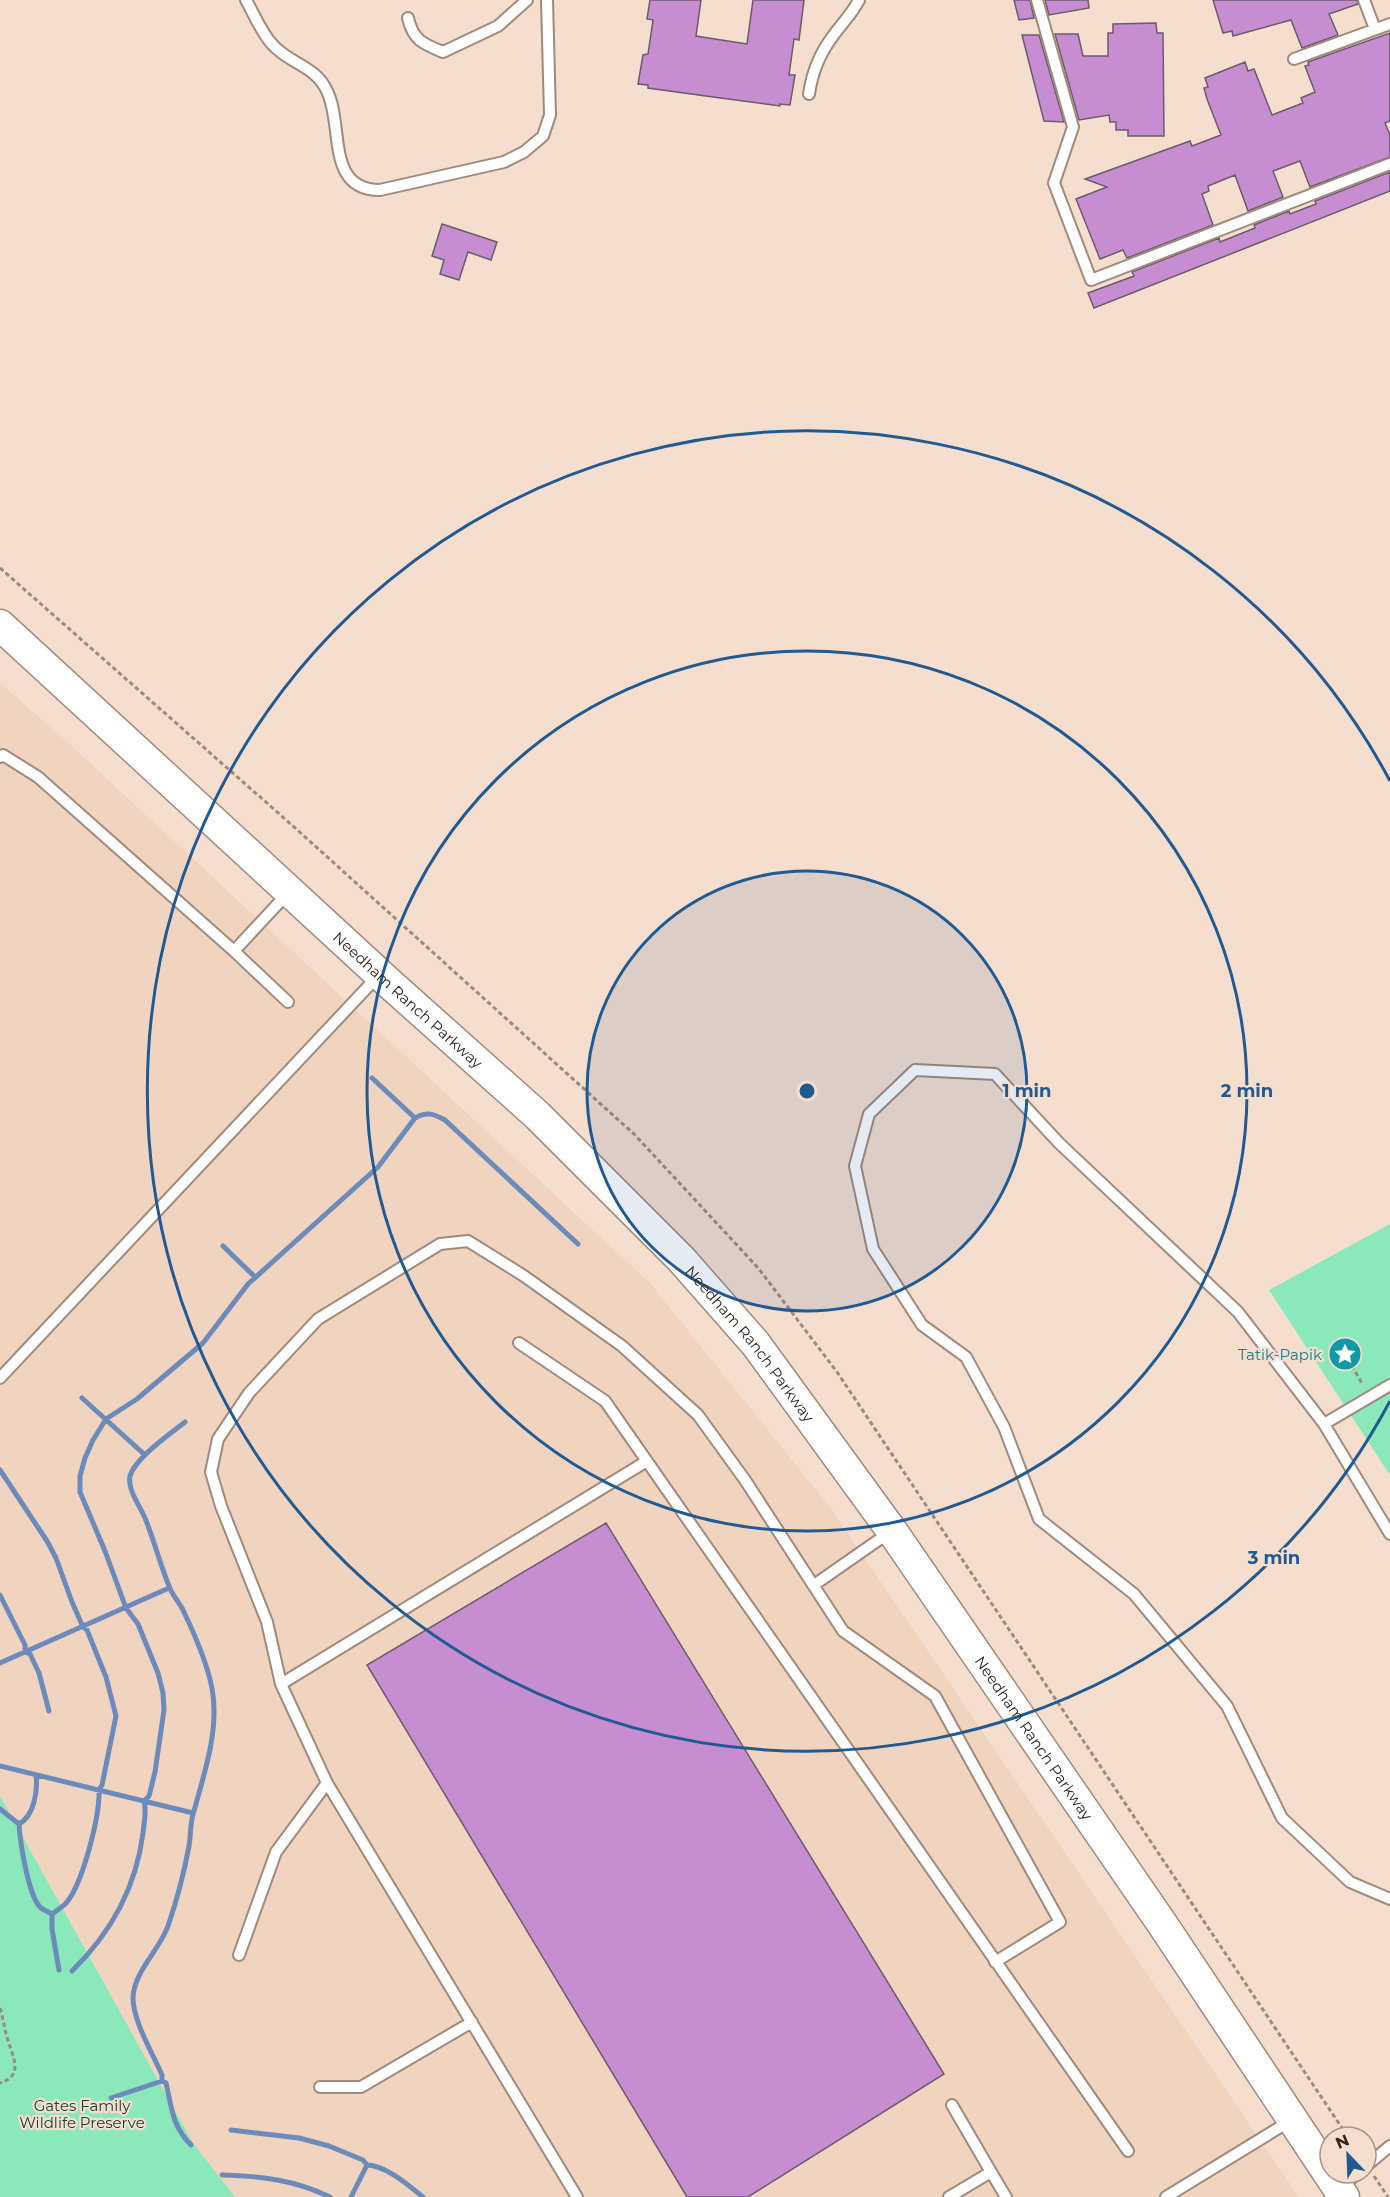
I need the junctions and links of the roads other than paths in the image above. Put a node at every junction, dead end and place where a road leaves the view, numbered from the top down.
1 (246, 0) edge
2 (527, 0) edge
3 (547, 0) edge
4 (859, 0) edge
5 (1037, 0) edge
6 (1364, 0) edge
7 (408, 18) dead end
8 (1390, 24) edge
9 (1375, 29) junction
10 (1294, 59) dead end
11 (809, 94) dead end
12 (1390, 164) edge
13 (0, 625) edge
14 (1, 755) edge
15 (290, 891) junction
16 (234, 951) junction
17 (380, 974) junction
18 (288, 1002) dead end
19 (519, 1343) dead end
20 (0, 1378) edge
21 (1390, 1385) edge
22 (1324, 1424) junction
23 (646, 1461) junction
24 (892, 1531) junction
25 (1390, 1534) edge
26 (814, 1584) junction
27 (281, 1684) junction
28 (327, 1783) junction
29 (1390, 1899) edge
30 (239, 1955) dead end
31 (994, 1962) junction
32 (472, 2022) junction
33 (320, 2087) dead end
34 (951, 2105) dead end
35 (1292, 2119) junction
36 (1390, 2146) edge
37 (1128, 2151) dead end
38 (1378, 2156) edge
39 (991, 2172) junction
40 (1347, 2187) edge
41 (577, 2197) edge
42 (949, 2197) edge
43 (1006, 2197) edge
44 (1166, 2197) edge

1 - 3 lane
2 - 7 lane
4 - 11 lane
5 - 12 lane
6 - 9 lane
8 - 9 lane
9 - 10 lane
13 - 15 street, Needham Ranch Parkway
14 - 16 lane
15 - 16 lane
15 - 17 street, Needham Ranch Parkway
16 - 18 lane
17 - 20 lane
17 - 24 street, Needham Ranch Parkway
19 - 23 lane
21 - 22 lane
22 - 25 lane
22 - 29 lane
23 - 27 lane
23 - 31 lane
24 - 26 lane
24 - 35 street, Needham Ranch Parkway
26 - 27 lane
26 - 31 lane
27 - 28 lane
28 - 30 lane
28 - 32 lane
31 - 37 lane
32 - 33 lane
32 - 41 lane
34 - 39 lane
35 - 40 street, Needham Ranch Parkway
35 - 44 lane
36 - 38 lane
39 - 42 lane
39 - 43 lane

